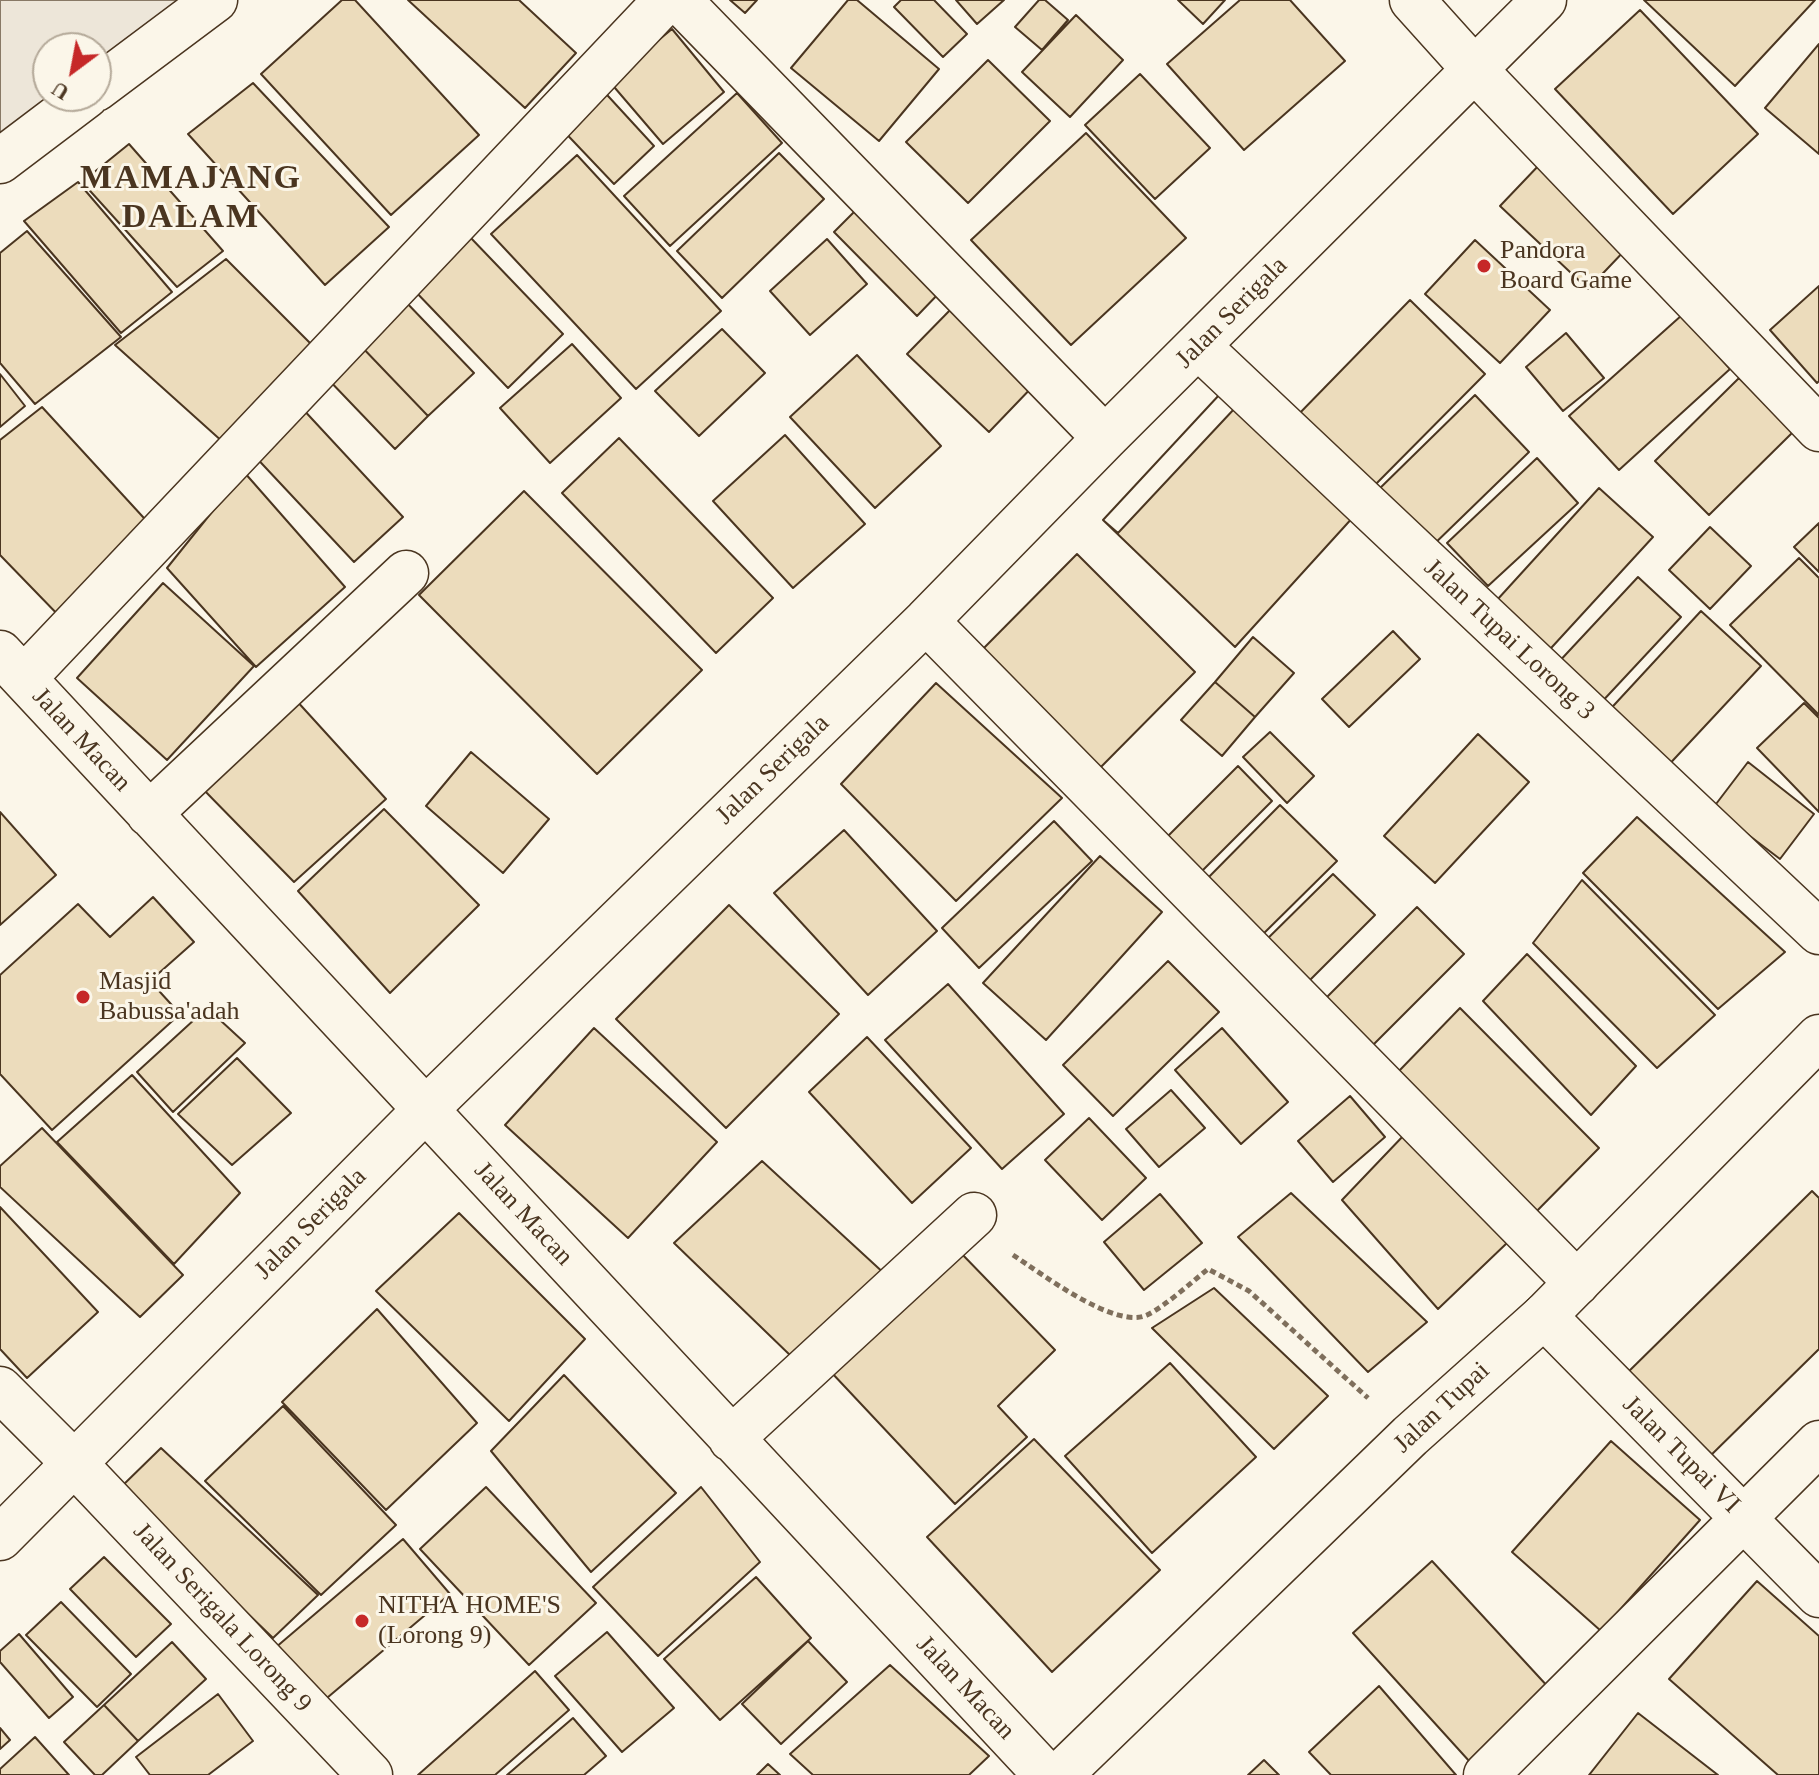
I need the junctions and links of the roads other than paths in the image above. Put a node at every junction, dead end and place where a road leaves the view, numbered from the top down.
1 (215, 0) edge
2 (666, 0) edge
3 (679, 0) edge
4 (1412, 0) edge
5 (1544, 0) edge
6 (1475, 70) junction
7 (112, 77) edge
8 (65, 112) edge
9 (0, 161) edge
10 (1199, 347) junction
11 (1819, 429) edge
12 (1105, 438) junction
13 (406, 573) dead end
14 (926, 621) junction
15 (12, 666) edge
16 (149, 814) junction
17 (1819, 932) edge
18 (1819, 1037) edge
19 (426, 1109) junction
20 (974, 1215) road end
21 (1577, 1283) junction
22 (1544, 1316) junction
23 (0, 1389) edge
24 (731, 1439) junction
25 (1819, 1443) edge
26 (73, 1462) junction
27 (1745, 1519) junction
28 (0, 1538) edge
29 (1819, 1595) edge
30 (370, 1775) edge
31 (1046, 1775) edge
32 (1060, 1775) edge
33 (1486, 1775) edge

1 - 7 street
2 - 15 street
3 - 12 street
4 - 6 street
5 - 6 street, Jalan Serigala
6 - 10 street, Jalan Serigala
6 - 11 street
8 - 9 street
10 - 12 street, Jalan Serigala
10 - 17 street, Jalan Tupai Lorong 3
12 - 14 street, Jalan Serigala
13 - 16 street
14 - 19 street, Jalan Serigala
14 - 21 street
15 - 16 street, Jalan Macan
16 - 19 street, Jalan Macan
18 - 21 street, Jalan Tupai
19 - 24 street, Jalan Macan
19 - 26 street, Jalan Serigala
20 - 24 street
21 - 22 street, Jalan Tupai
22 - 27 street, Jalan Tupai VI
22 - 32 street, Jalan Tupai
23 - 26 street, Jalan Serigala Lorong 9
24 - 31 street, Jalan Macan
25 - 27 street
26 - 28 street, Jalan Serigala
26 - 30 street, Jalan Serigala Lorong 9
27 - 29 street, Jalan Tupai VI
27 - 33 street

